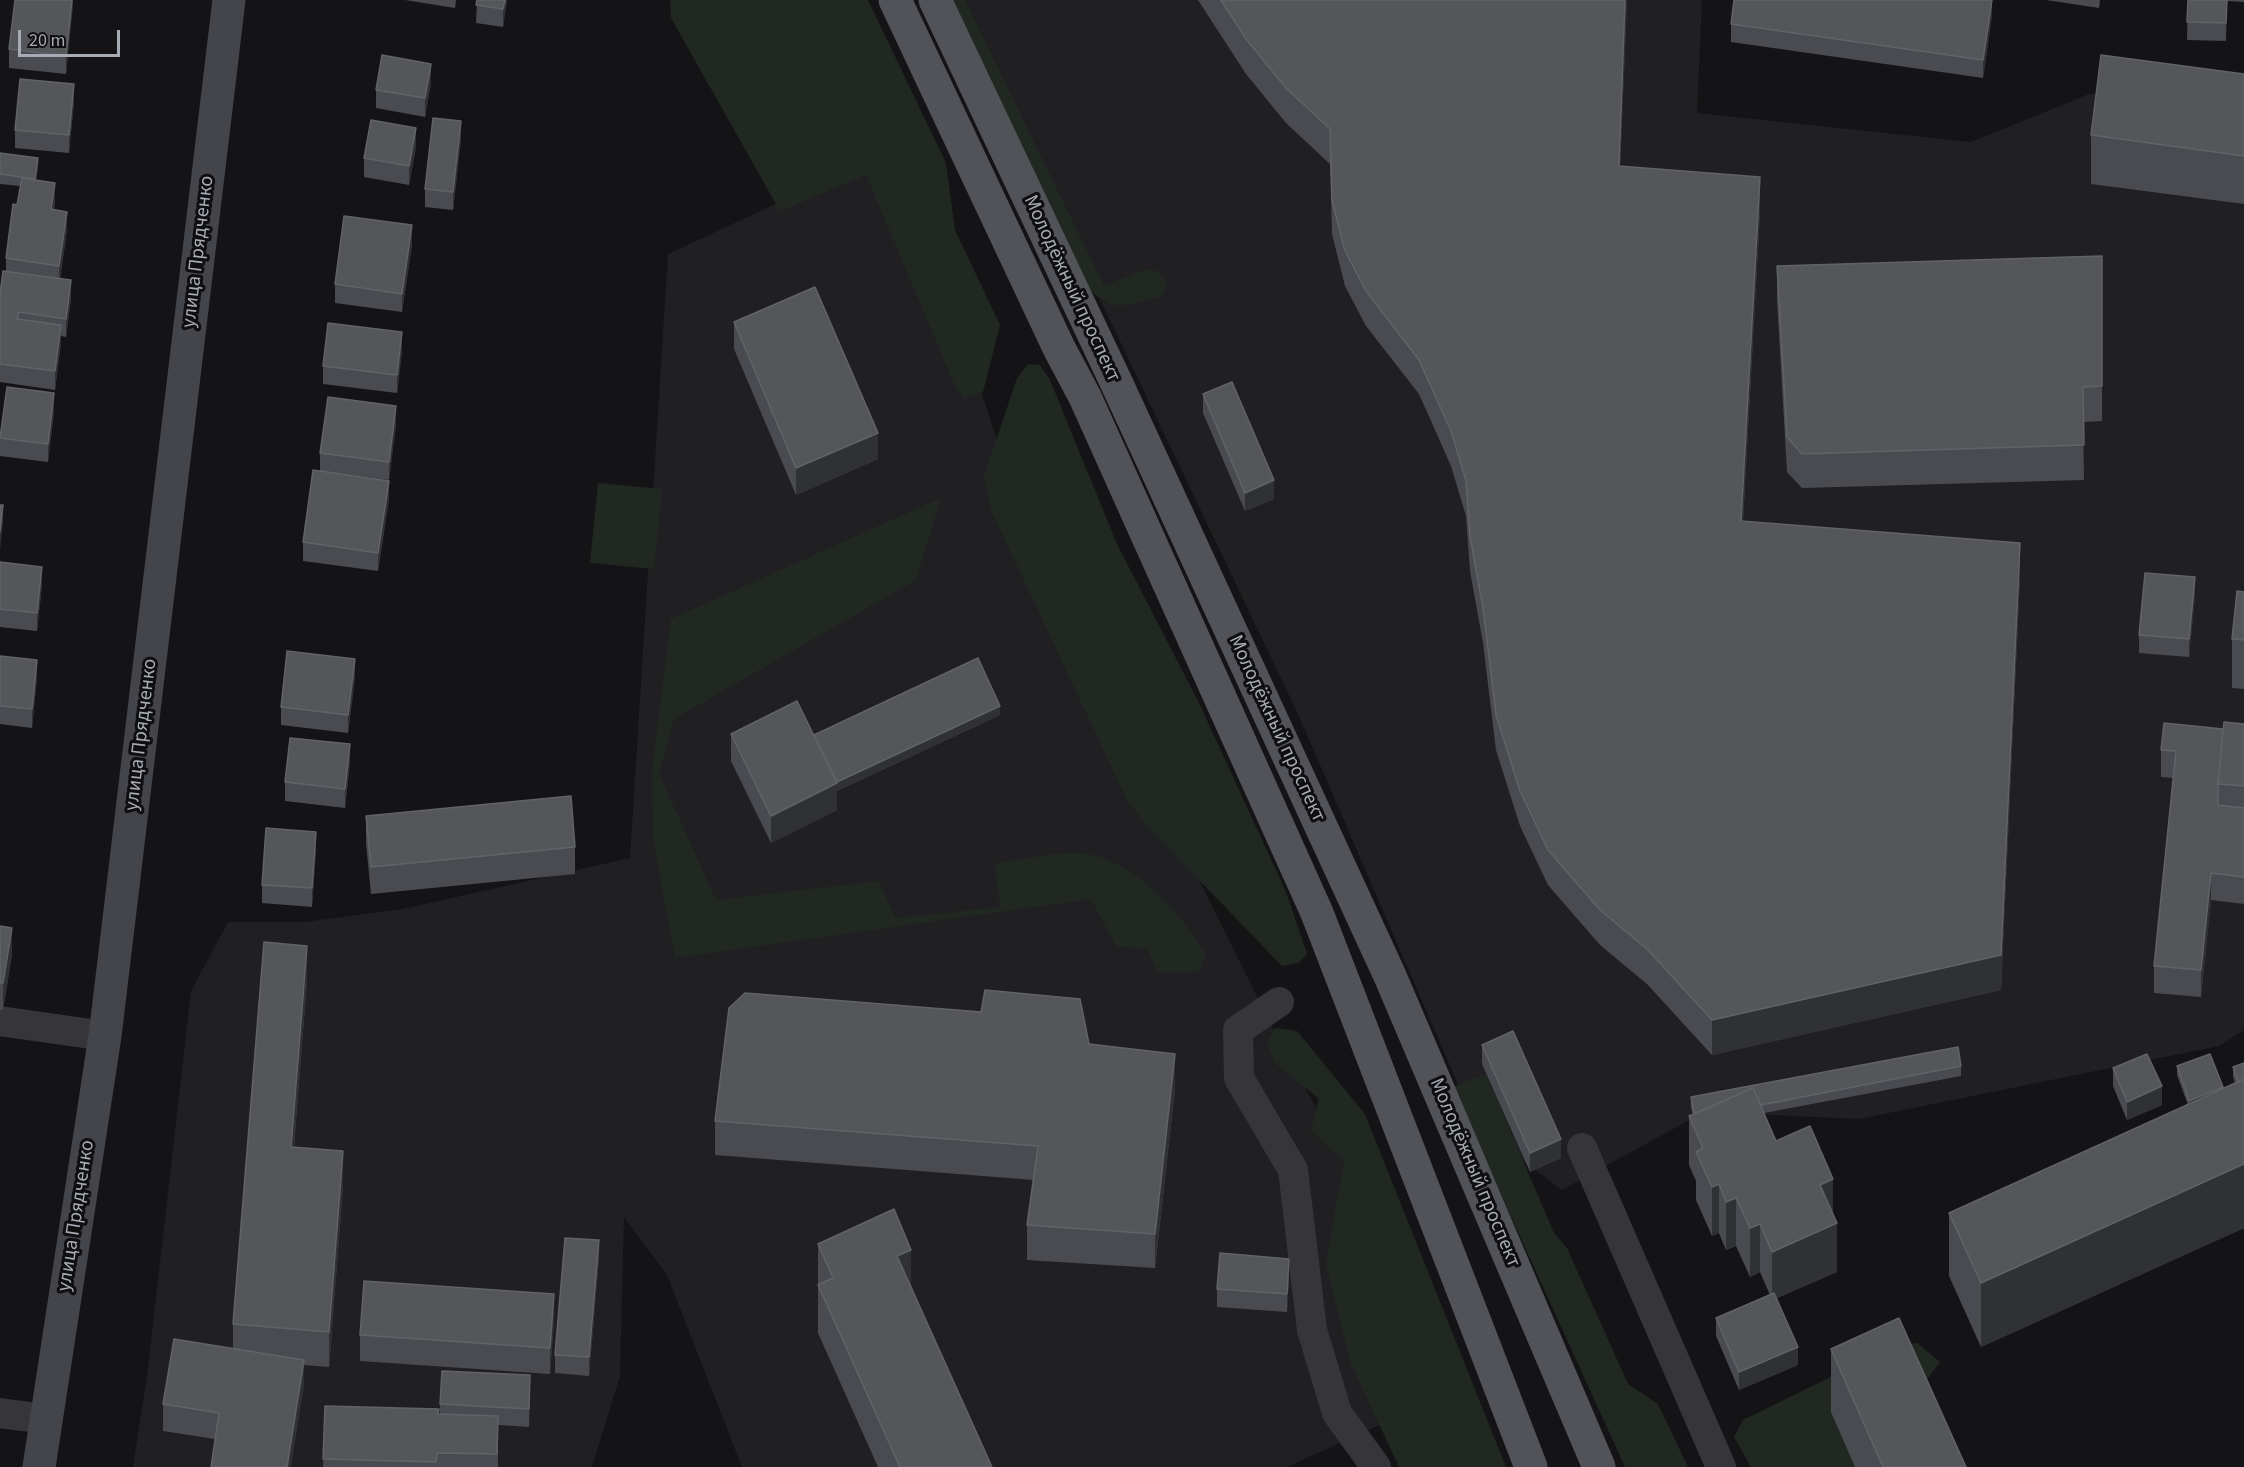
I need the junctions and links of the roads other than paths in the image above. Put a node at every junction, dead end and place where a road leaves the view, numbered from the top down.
1 (229, 0) edge
2 (895, 0) edge
3 (935, 0) edge
4 (1279, 1002) dead end
5 (0, 1021) edge
6 (105, 1036) junction
7 (1582, 1148) dead end
8 (0, 1413) edge
9 (45, 1419) junction
10 (39, 1467) edge
11 (1376, 1467) edge
12 (1531, 1467) edge
13 (1599, 1467) edge
14 (1721, 1467) edge

1 - 6 main road, улица Прядченко
2 - 12 main road, Молодёжный проспект
3 - 13 main road, Молодёжный проспект
4 - 11 street
5 - 6 street
6 - 9 main road, улица Прядченко
7 - 14 street
8 - 9 street
9 - 10 main road, улица Прядченко

